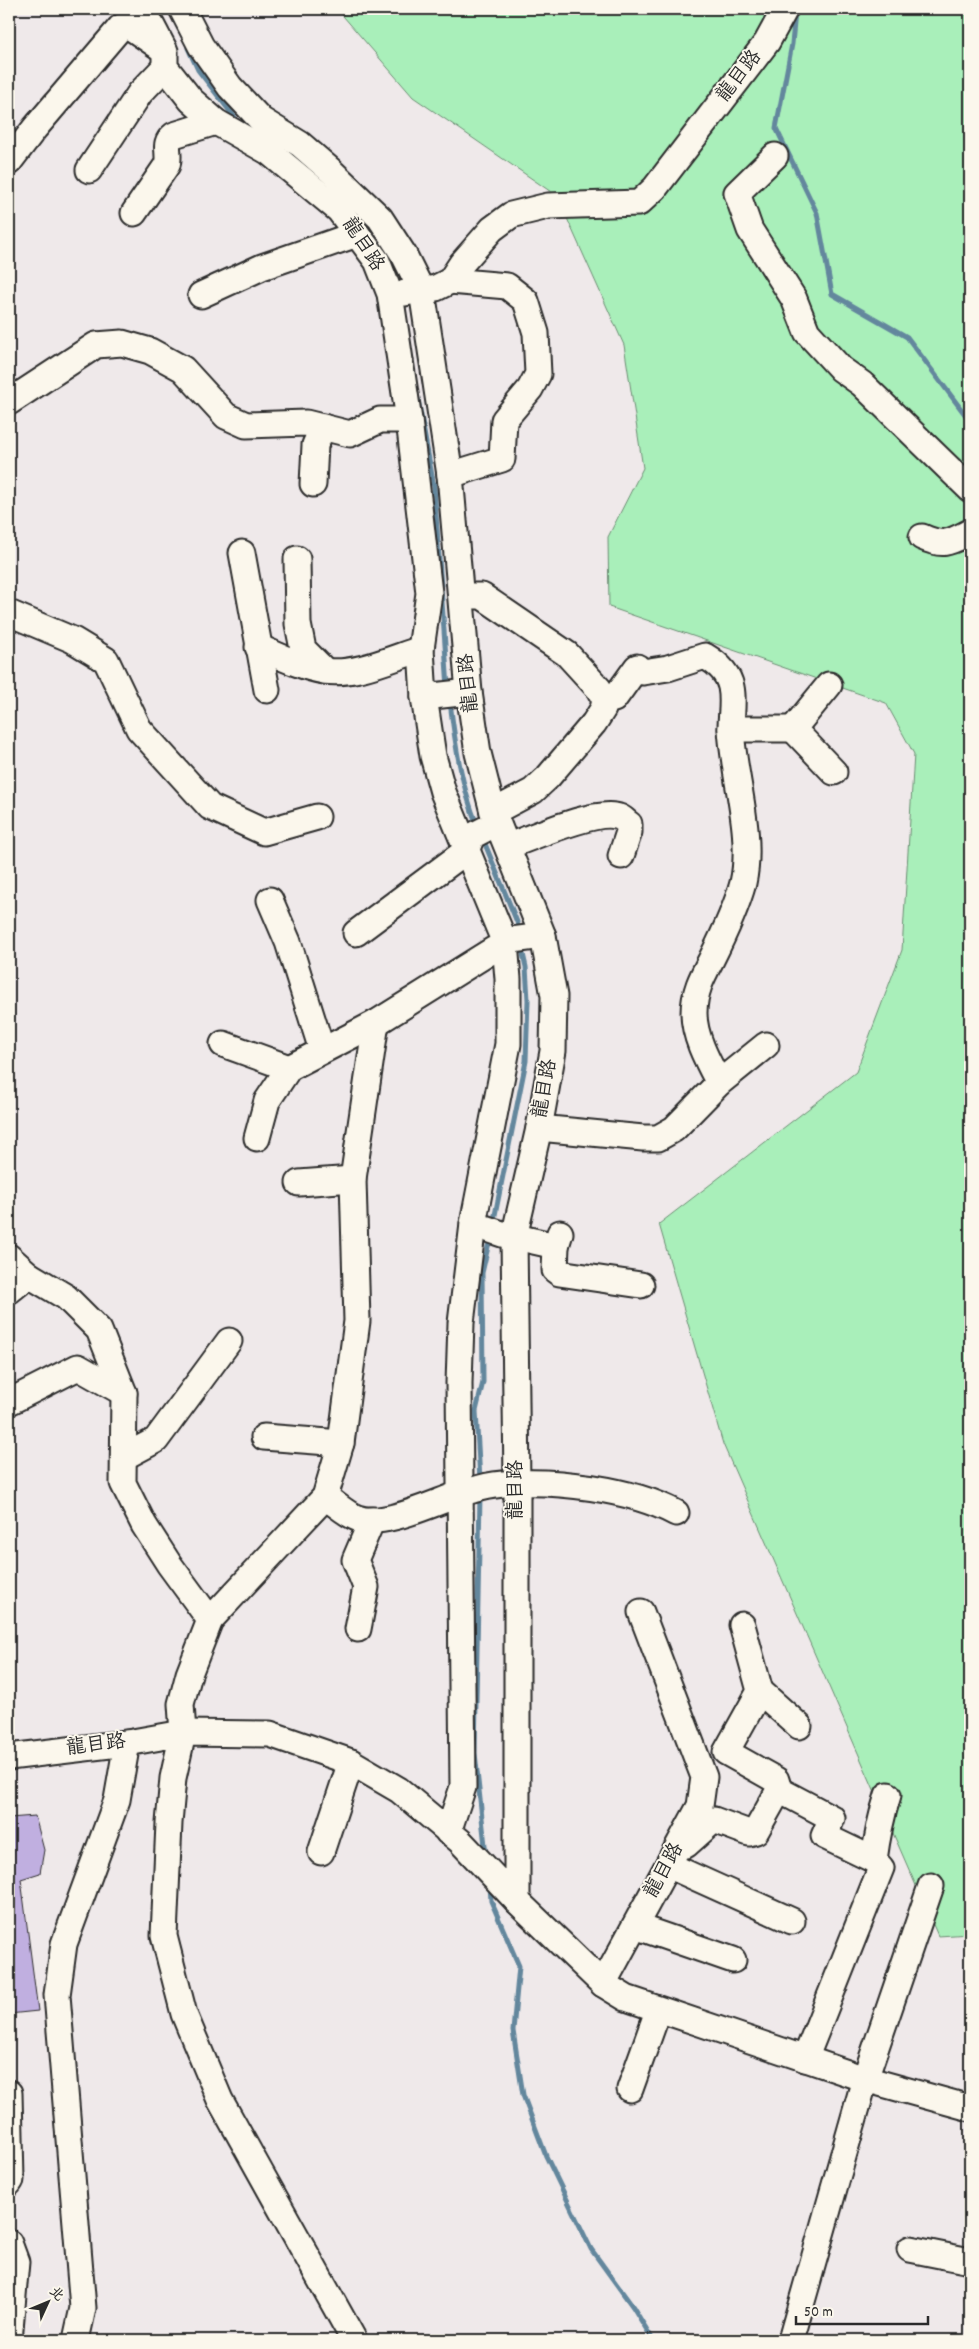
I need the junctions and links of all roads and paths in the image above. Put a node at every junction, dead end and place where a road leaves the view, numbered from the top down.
1 (143, 9) edge
2 (182, 9) edge
3 (785, 9) edge
4 (165, 59) junction
5 (216, 122) junction
6 (775, 156) dead end
7 (9, 162) edge
8 (88, 170) dead end
9 (134, 213) dead end
10 (357, 234) junction
11 (450, 281) junction
12 (405, 293) junction
13 (201, 295) dead end
14 (9, 402) edge
15 (409, 420) junction
16 (323, 427) junction
17 (450, 475) junction
18 (313, 484) dead end
19 (970, 490) edge
20 (970, 532) edge
21 (922, 537) dead end
22 (242, 553) dead end
23 (297, 559) dead end
24 (462, 596) junction
25 (9, 613) edge
26 (258, 647) junction
27 (421, 649) junction
28 (325, 671) junction
29 (829, 685) dead end
30 (267, 690) dead end
31 (465, 692) junction
32 (428, 696) junction
33 (604, 700) junction
34 (732, 728) junction
35 (792, 729) junction
36 (834, 772) dead end
37 (317, 817) dead end
38 (484, 830) junction
39 (508, 846) junction
40 (621, 856) dead end
41 (270, 900) dead end
42 (356, 933) dead end
43 (524, 939) junction
44 (376, 1023) junction
45 (223, 1044) dead end
46 (766, 1045) dead end
47 (322, 1050) junction
48 (289, 1068) junction
49 (719, 1083) junction
50 (539, 1128) junction
51 (256, 1138) dead end
52 (353, 1179) junction
53 (299, 1183) dead end
54 (476, 1224) junction
55 (508, 1235) junction
56 (9, 1257) edge
57 (29, 1275) junction
58 (641, 1285) dead end
59 (9, 1291) edge
60 (229, 1341) dead end
61 (124, 1393) junction
62 (9, 1402) edge
63 (264, 1437) dead end
64 (341, 1443) junction
65 (124, 1457) junction
66 (510, 1484) junction
67 (466, 1492) junction
68 (325, 1497) junction
69 (676, 1513) dead end
70 (372, 1520) junction
71 (641, 1612) dead end
72 (210, 1620) junction
73 (742, 1625) dead end
74 (358, 1629) dead end
75 (760, 1691) junction
76 (799, 1726) dead end
77 (183, 1733) junction
78 (127, 1743) junction
79 (9, 1757) edge
80 (351, 1762) junction
81 (779, 1790) junction
82 (888, 1795) dead end
83 (454, 1836) junction
84 (321, 1852) dead end
85 (672, 1858) junction
86 (874, 1860) junction
87 (931, 1886) dead end
88 (518, 1901) junction
89 (792, 1921) dead end
90 (634, 1926) junction
91 (733, 1960) dead end
92 (603, 1984) junction
93 (658, 2010) junction
94 (805, 2059) junction
95 (865, 2079) junction
96 (630, 2089) dead end
97 (9, 2093) edge
98 (970, 2108) edge
99 (9, 2183) edge
100 (9, 2243) edge
101 (910, 2250) dead end
102 (970, 2261) edge
103 (9, 2340) edge
104 (76, 2340) edge
105 (354, 2340) edge
106 (791, 2340) edge

1 - 4 street, 龍目路
2 - 12 street, 龍目路
3 - 11 street, 龍目路
4 - 5 street, 龍目路
4 - 7 street
4 - 8 street
5 - 9 street
5 - 10 street, 龍目路
6 - 19 street
10 - 12 street, 龍目路
10 - 13 street
11 - 12 street
11 - 17 street
12 - 15 street, 龍目路
12 - 17 street, 龍目路
14 - 16 street
15 - 16 street
15 - 27 street, 龍目路
16 - 18 street
17 - 24 street, 龍目路
20 - 21 street
22 - 26 street
23 - 28 street
24 - 31 street, 龍目路
24 - 33 street
25 - 37 street
26 - 28 street
26 - 30 street
27 - 28 street
27 - 32 street, 龍目路
29 - 35 street
31 - 32 street
31 - 38 street, 龍目路
32 - 38 street, 龍目路
33 - 34 street
33 - 38 street
34 - 35 street
34 - 49 street
35 - 36 street
38 - 39 street, 龍目路
38 - 42 street
38 - 43 street, 龍目路
39 - 40 street
39 - 43 street, 龍目路
41 - 47 street
43 - 44 street
43 - 50 street, 龍目路
43 - 54 street, 龍目路
44 - 47 street
44 - 52 street
45 - 48 street
46 - 49 street
47 - 48 street
48 - 51 street
49 - 50 street
50 - 55 street, 龍目路
52 - 53 street
52 - 64 street
54 - 55 street
54 - 67 street, 龍目路
55 - 58 street
55 - 66 street, 龍目路
56 - 57 street
57 - 59 street
57 - 61 street
60 - 65 street
61 - 62 street
61 - 65 street
63 - 64 street
64 - 68 street
65 - 72 street
66 - 67 street
66 - 69 street
66 - 88 street, 龍目路
67 - 70 street
67 - 83 street, 龍目路
68 - 70 street
68 - 72 street
70 - 74 street
71 - 85 street, 龍目路
72 - 77 street
73 - 75 street
75 - 76 street
75 - 81 street
77 - 78 street, 龍目路
77 - 80 street, 龍目路
77 - 105 street
78 - 79 street, 龍目路
78 - 104 street
80 - 83 street, 龍目路
80 - 84 street
81 - 85 street
81 - 86 street
82 - 86 street
83 - 88 street
85 - 89 street
85 - 90 street, 龍目路
86 - 94 street
87 - 95 street
88 - 92 street
90 - 91 street
90 - 92 street, 龍目路
92 - 93 street
93 - 94 street
93 - 96 street
94 - 95 street
95 - 98 street
95 - 106 street
97 - 99 street
100 - 103 street
101 - 102 street

